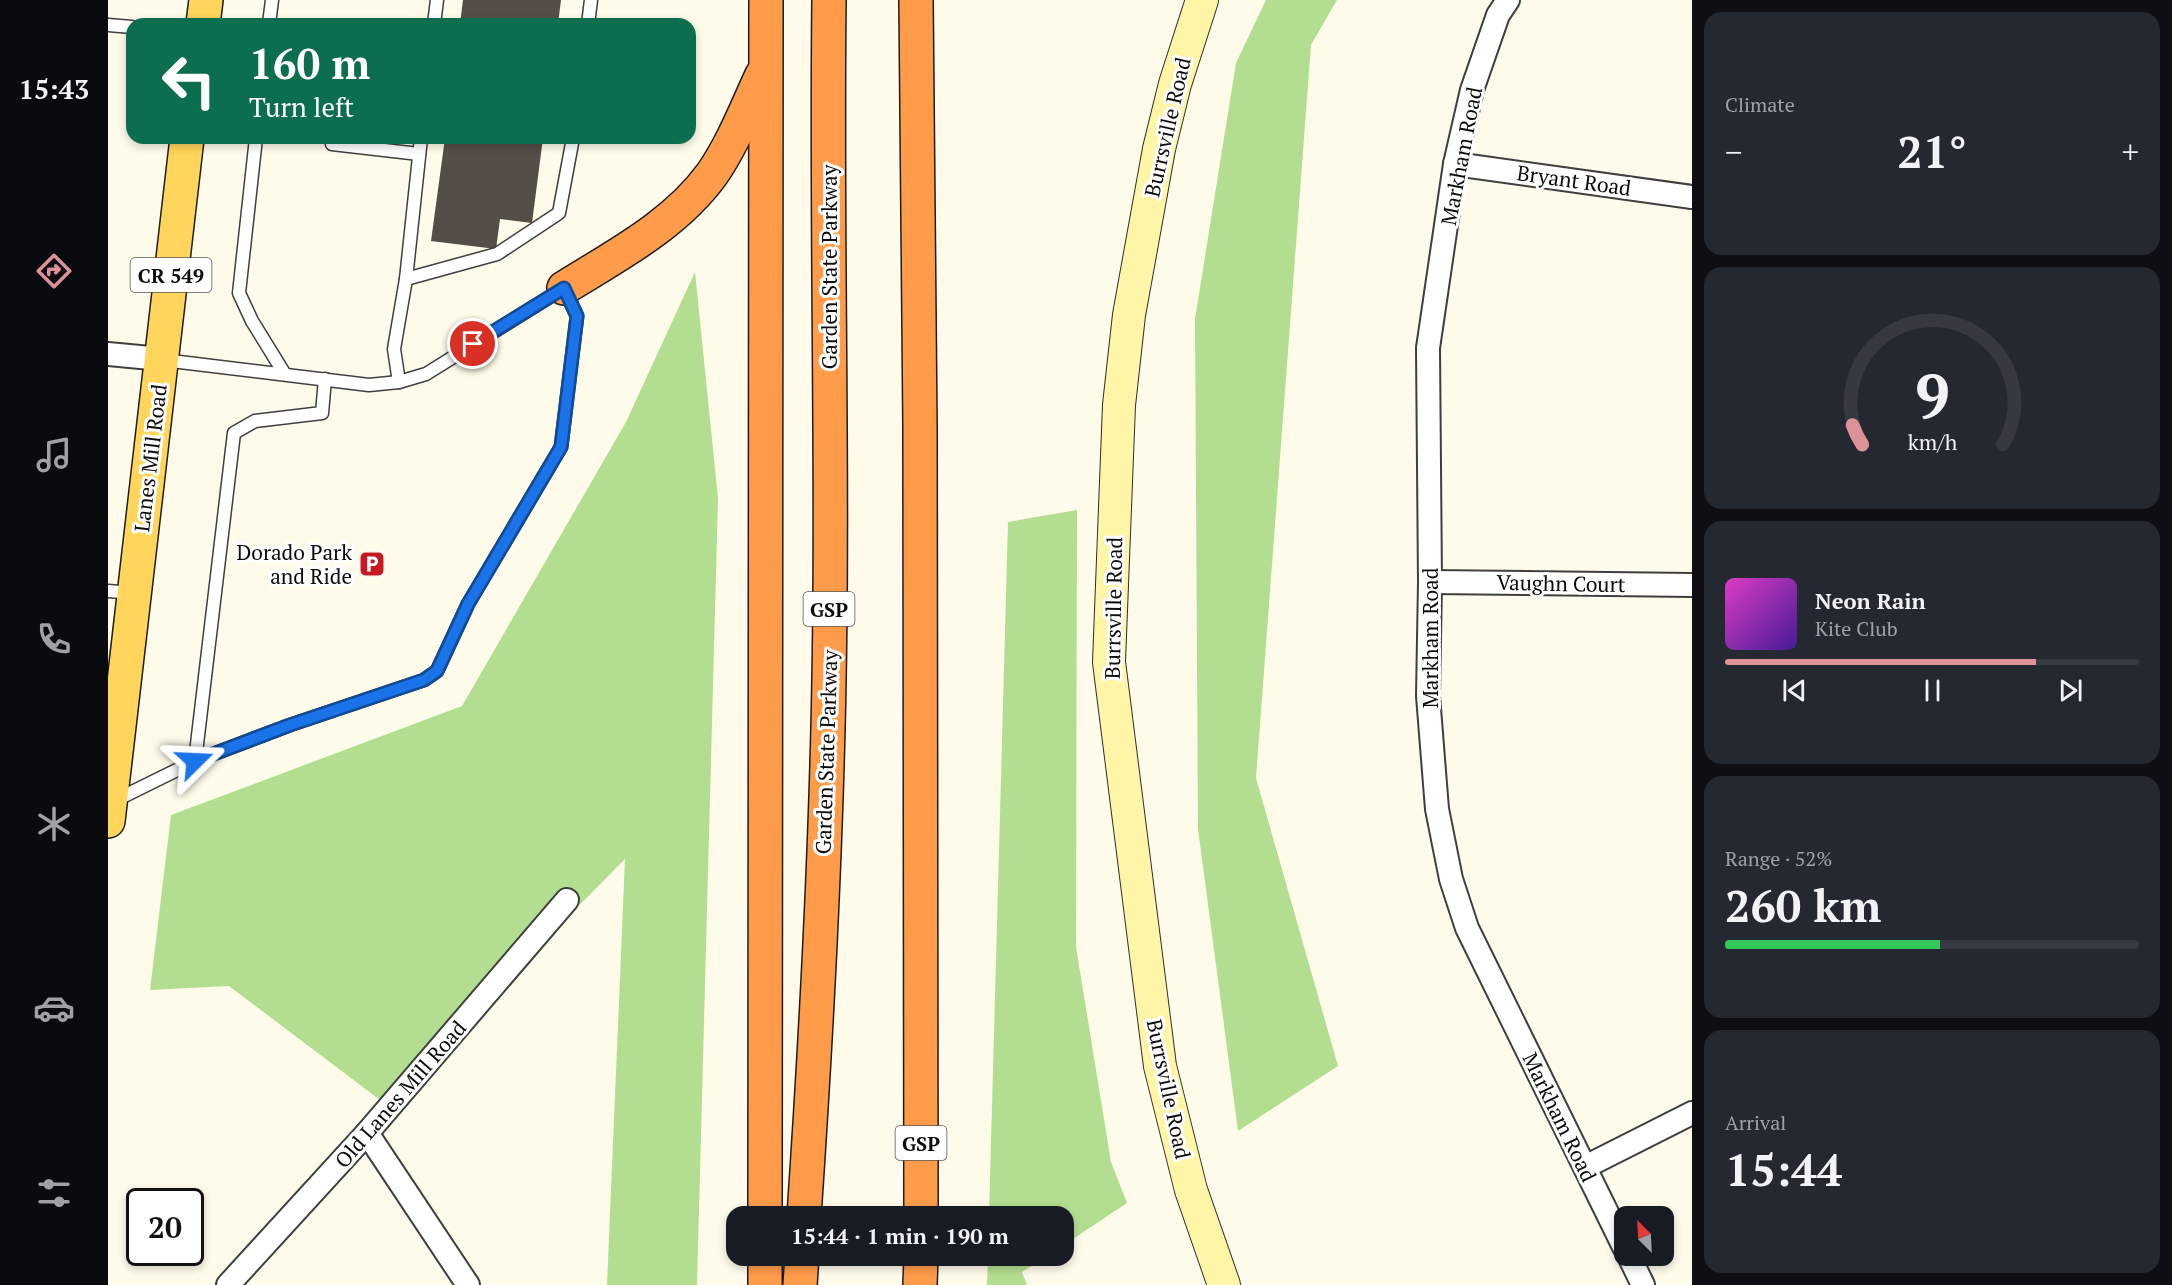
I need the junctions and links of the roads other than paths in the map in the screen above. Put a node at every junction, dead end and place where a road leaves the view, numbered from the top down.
1 (206, 0) edge
2 (272, 0) edge
3 (437, 0) edge
4 (591, 0) edge
5 (766, 0) edge
6 (829, 0) edge
7 (916, 0) edge
8 (1202, 0) edge
9 (1508, 0) edge
10 (204, 18) edge
11 (270, 18) edge
12 (435, 18) edge
13 (589, 18) edge
14 (108, 25) edge
15 (126, 26) edge
16 (766, 65) junction
17 (186, 144) edge
18 (255, 144) edge
19 (332, 144) dead end
20 (420, 144) edge
21 (572, 144) edge
22 (419, 154) junction
23 (1455, 164) junction
24 (1692, 197) edge
25 (406, 279) junction
26 (564, 288) junction
27 (108, 354) edge
28 (161, 360) junction
29 (284, 373) junction
30 (325, 379) junction
31 (399, 382) junction
32 (1430, 582) junction
33 (1692, 585) edge
34 (121, 592) edge
35 (195, 761) junction
36 (110, 794) edge
37 (567, 900) dead end
38 (1692, 1113) edge
39 (367, 1133) junction
40 (1585, 1167) junction
41 (765, 1206) edge
42 (805, 1206) edge
43 (921, 1206) edge
44 (1614, 1226) edge
45 (765, 1266) edge
46 (801, 1266) edge
47 (921, 1266) edge
48 (1634, 1266) edge
49 (228, 1285) edge
50 (468, 1285) edge
51 (765, 1285) edge
52 (800, 1285) edge
53 (920, 1285) edge
54 (1224, 1285) edge
55 (1643, 1285) edge

1 - 10 main road
2 - 11 lane
3 - 12 lane
4 - 13 lane
5 - 16 highway
6 - 42 highway, Garden State Parkway / GSP
7 - 43 highway, GSP
8 - 54 main road, Burrsville Road
9 - 23 street, Markham Road
14 - 15 lane
16 - 26 highway
16 - 41 highway
17 - 28 main road, Lanes Mill Road / CR 549
18 - 29 lane
19 - 22 lane
20 - 22 lane
21 - 25 lane
22 - 25 lane
23 - 24 street, Bryant Road
23 - 32 street, Markham Road
25 - 31 lane
26 - 31 lane
26 - 35 lane
27 - 28 street
28 - 29 lane
28 - 34 main road, Lanes Mill Road / CR 549
29 - 30 lane
30 - 31 lane
30 - 35 lane
32 - 33 street, Vaughn Court
32 - 40 street, Markham Road
34 - 36 main road, Lanes Mill Road / CR 549
35 - 36 lane
37 - 39 street, Old Lanes Mill Road
38 - 40 street
39 - 49 street, Old Lanes Mill Road
39 - 50 street
40 - 44 street, Markham Road
45 - 51 highway
46 - 52 highway
47 - 53 highway
48 - 55 street

